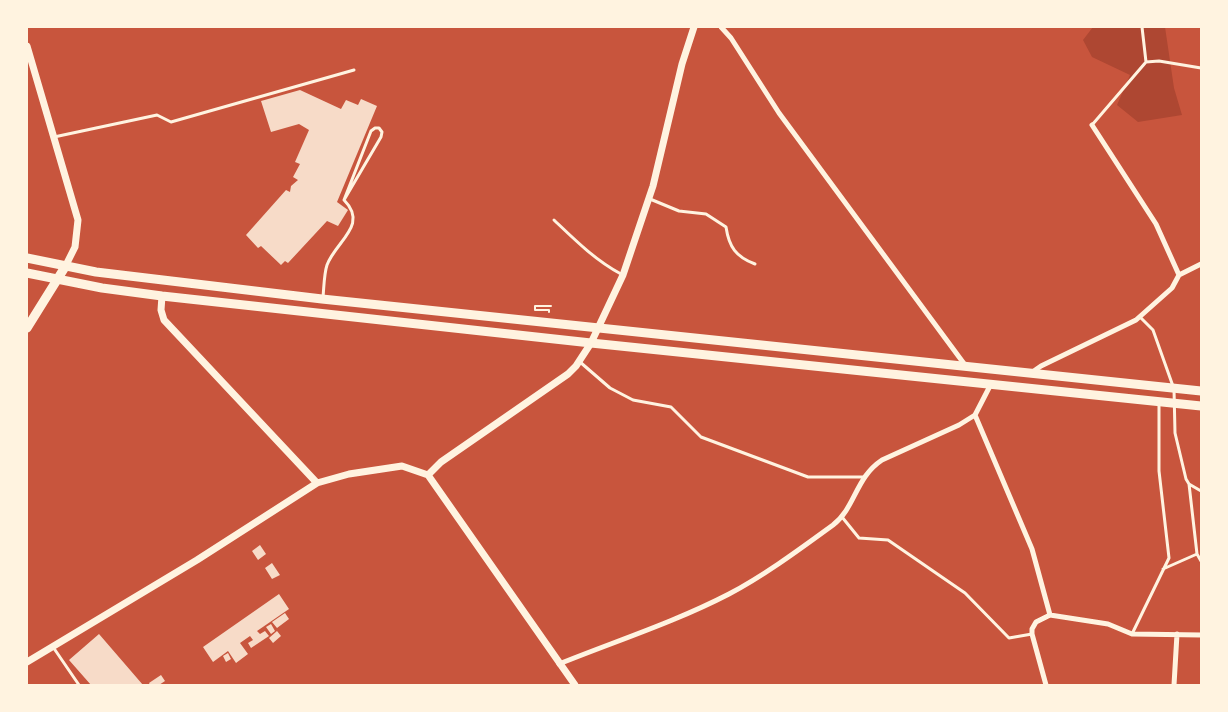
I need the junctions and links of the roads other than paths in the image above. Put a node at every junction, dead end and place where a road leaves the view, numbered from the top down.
1 (694, 27) edge
2 (721, 27) edge
3 (1142, 27) edge
4 (27, 46) edge
5 (1146, 62) junction
6 (1201, 68) edge
7 (354, 70) dead end
8 (1092, 125) joint
9 (54, 137) junction
10 (648, 198) junction
11 (344, 200) junction
12 (554, 220) dead end
13 (27, 258) edge
14 (755, 264) dead end
15 (1201, 264) edge
16 (65, 267) junction
17 (27, 273) edge
18 (623, 275) junction
19 (1179, 275) junction
20 (57, 280) junction
21 (162, 296) junction
22 (322, 299) junction
23 (1140, 317) junction
24 (27, 328) edge
25 (600, 328) junction
26 (591, 343) junction
27 (580, 362) junction
28 (966, 367) junction
29 (1032, 373) junction
30 (991, 383) junction
31 (1174, 388) junction
32 (1201, 391) edge
33 (1160, 401) junction
34 (1173, 403) junction
35 (1201, 406) edge
36 (975, 415) junction
37 (428, 475) junction
38 (864, 477) junction
39 (317, 483) junction
40 (1189, 484) junction
41 (1201, 491) edge
42 (841, 517) junction
43 (1197, 554) junction
44 (1201, 561) edge
45 (1163, 569) junction
46 (1050, 615) junction
47 (1032, 634) junction
48 (1132, 634) junction
49 (1177, 634) junction
50 (1201, 635) edge
51 (53, 647) junction
52 (27, 662) edge
53 (559, 664) junction
54 (79, 685) edge
55 (575, 685) edge
56 (1046, 685) edge
57 (1174, 685) edge

1 - 10 street
2 - 28 street
3 - 5 lane
4 - 9 street
5 - 6 lane
5 - 8 lane
7 - 9 lane
8 - 19 street
9 - 16 street
10 - 14 lane
10 - 18 street
11 - 11 lane
11 - 22 lane
12 - 18 lane
13 - 16 main road
15 - 19 street
16 - 20 main road
16 - 22 main road
17 - 20 main road
18 - 25 street
19 - 23 street
20 - 21 main road
20 - 24 main road
21 - 26 main road
21 - 39 street
22 - 25 main road
23 - 29 street
23 - 31 lane
25 - 26 street
25 - 28 main road
26 - 27 street
26 - 30 main road
27 - 37 street
27 - 38 lane
28 - 29 main road
29 - 31 main road
30 - 33 main road
30 - 36 street
31 - 32 main road
31 - 34 lane
33 - 34 main road
33 - 45 lane
34 - 35 main road
34 - 40 lane
36 - 38 street
36 - 46 street
37 - 39 street
37 - 53 street
38 - 42 street
39 - 51 street
40 - 41 lane
40 - 43 lane
42 - 47 lane
42 - 53 street
43 - 44 lane
43 - 45 lane
45 - 48 lane
46 - 47 street
46 - 48 street
47 - 56 street
48 - 49 street
49 - 50 street
49 - 57 street
51 - 52 street
51 - 54 lane
53 - 55 street

